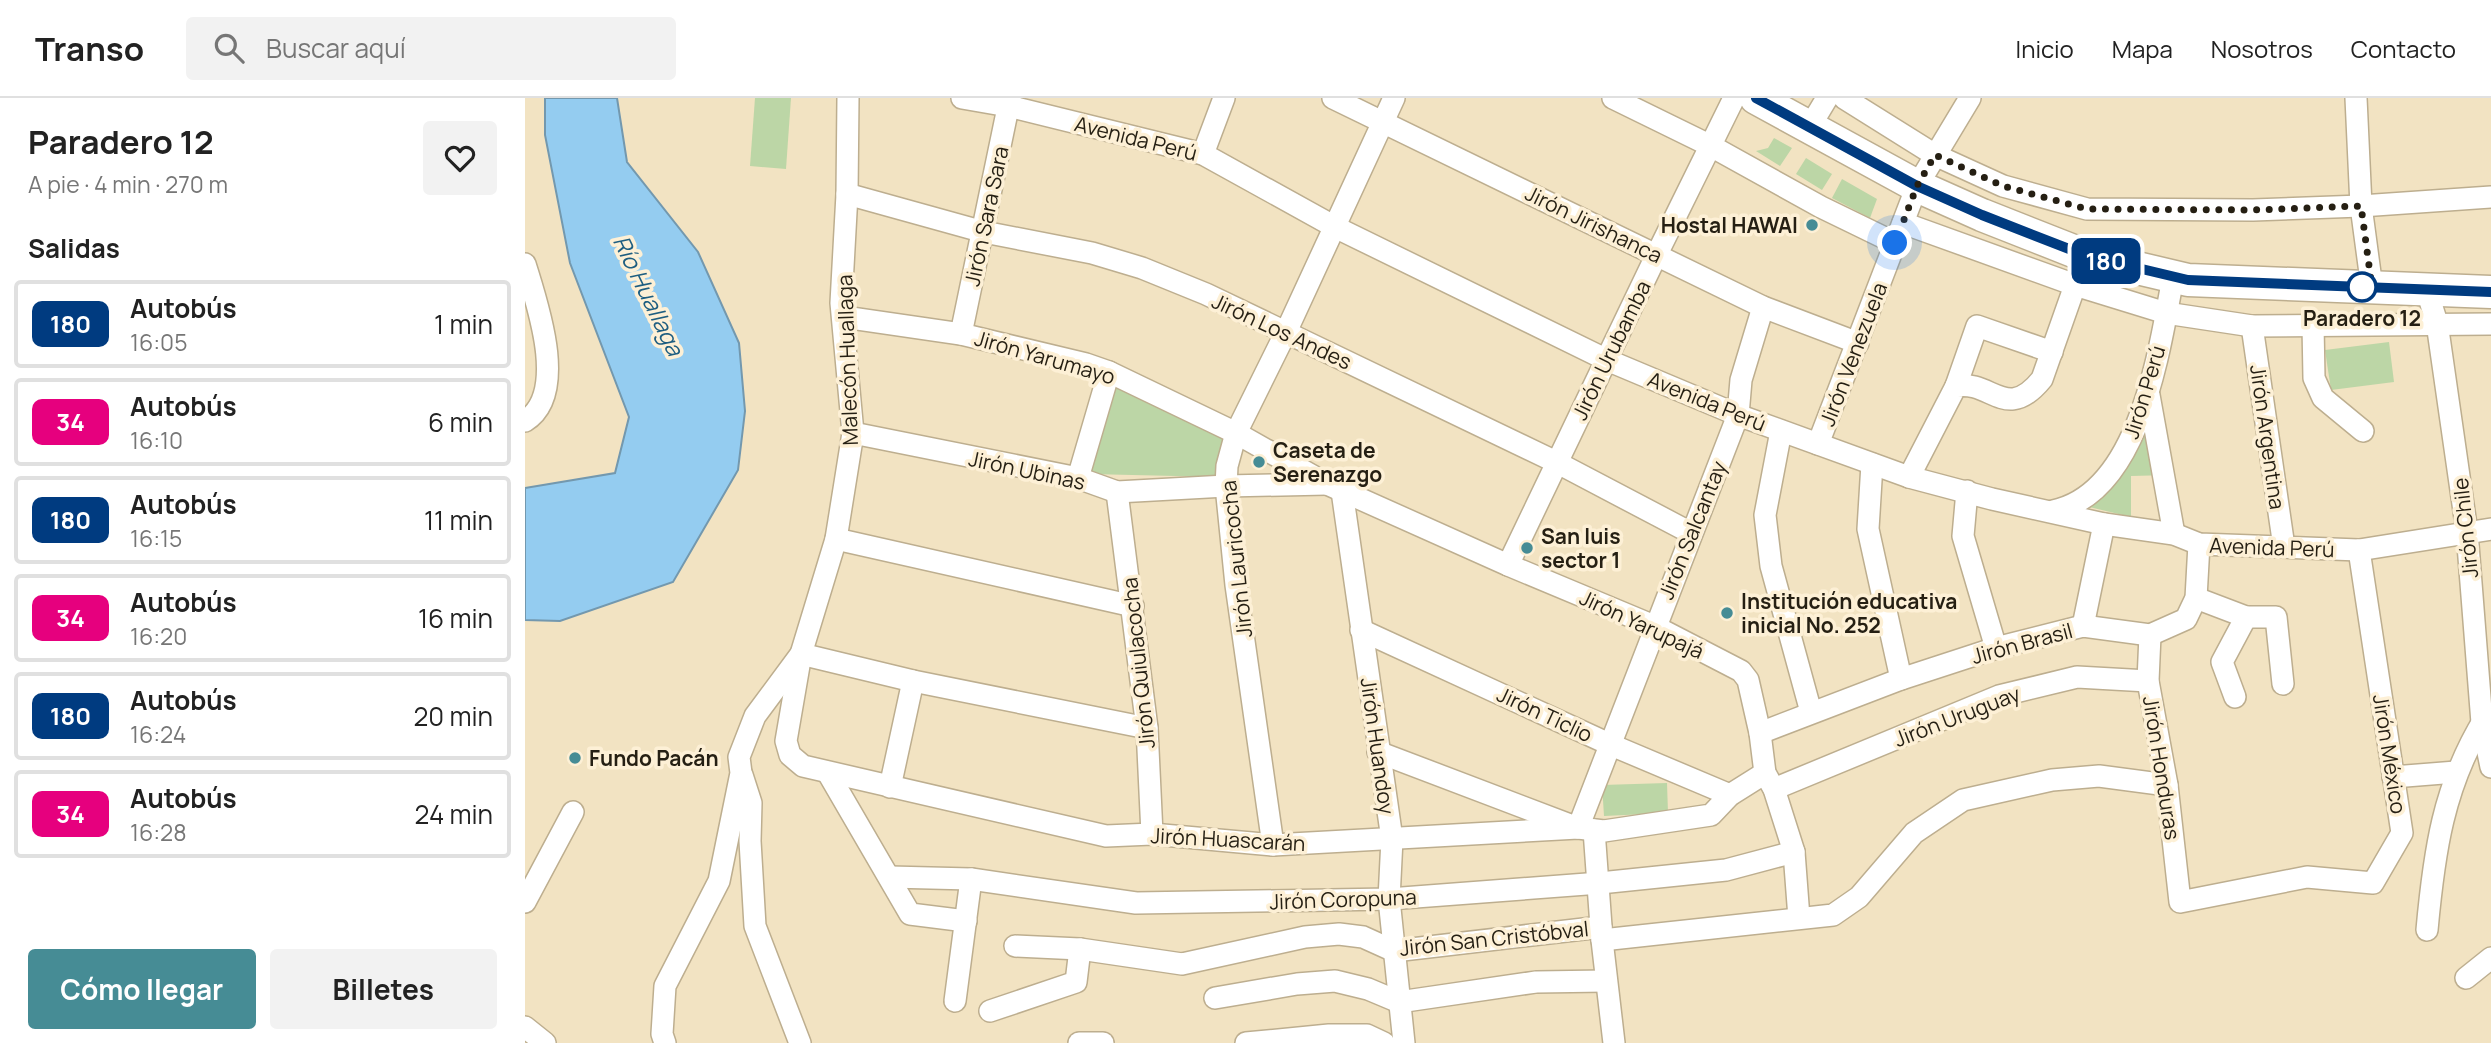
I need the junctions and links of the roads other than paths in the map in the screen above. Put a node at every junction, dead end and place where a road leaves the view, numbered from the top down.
1 (848, 98) edge
2 (962, 98) edge
3 (1224, 98) edge
4 (1333, 98) edge
5 (1394, 98) edge
6 (1613, 98) edge
7 (1734, 98) edge
8 (1756, 98) edge
9 (1827, 98) edge
10 (1844, 98) edge
11 (1970, 98) edge
12 (2356, 98) edge
13 (1009, 102) edge
14 (1383, 122) junction
15 (1809, 128) junction
16 (1711, 146) junction
17 (1203, 155) junction
18 (1935, 155) junction
19 (1917, 186) junction
20 (848, 194) junction
21 (2491, 197) edge
22 (2361, 206) junction
23 (1903, 223) junction
24 (1335, 227) junction
25 (983, 232) junction
26 (1895, 243) junction
27 (1657, 254) junction
28 (2087, 256) junction
29 (525, 264) edge
30 (2173, 278) junction
31 (2075, 285) junction
32 (2372, 288) junction
33 (2427, 291) junction
34 (2491, 292) edge
35 (1763, 307) junction
36 (2166, 313) junction
37 (843, 317) junction
38 (2437, 323) junction
39 (2491, 324) edge
40 (2313, 325) junction
41 (2252, 326) junction
42 (1286, 332) junction
43 (961, 334) junction
44 (1858, 343) junction
45 (2052, 352) junction
46 (1607, 360) junction
47 (1109, 372) junction
48 (1956, 386) junction
49 (2148, 389) junction
50 (1738, 415) junction
51 (525, 421) edge
52 (1781, 431) junction
53 (2363, 431) dead end
54 (853, 433) junction
55 (1236, 433) junction
56 (1818, 444) junction
57 (1556, 462) junction
58 (1872, 464) junction
59 (1909, 477) junction
60 (1078, 478) junction
61 (1226, 486) junction
62 (1334, 488) junction
63 (1967, 491) junction
64 (1117, 492) junction
65 (2051, 511) junction
66 (2105, 524) junction
67 (2491, 529) edge
68 (2467, 532) junction
69 (1691, 533) junction
70 (2174, 534) junction
71 (836, 539) junction
72 (2199, 544) junction
73 (2284, 547) junction
74 (2359, 550) junction
75 (1508, 565) junction
76 (2196, 598) junction
77 (1133, 606) junction
78 (2246, 617) junction
79 (1654, 626) junction
80 (2083, 626) junction
81 (1361, 629) junction
82 (2150, 635) junction
83 (1996, 648) junction
84 (801, 654) junction
85 (1901, 679) junction
86 (913, 681) junction
87 (2148, 681) junction
88 (2283, 684) dead end
89 (2235, 697) dead end
90 (1811, 712) junction
91 (2486, 716) edge
92 (1147, 728) junction
93 (1760, 733) junction
94 (1609, 744) junction
95 (1378, 752) junction
96 (2491, 767) edge
97 (2456, 772) junction
98 (741, 773) junction
99 (828, 773) junction
100 (2393, 777) junction
101 (1769, 781) junction
102 (2167, 785) junction
103 (890, 788) junction
104 (1730, 795) junction
105 (573, 812) dead end
106 (1586, 829) junction
107 (1152, 834) junction
108 (1392, 839) junction
109 (1273, 845) junction
110 (1794, 852) junction
111 (890, 877) junction
112 (971, 878) junction
113 (1600, 883) junction
114 (1389, 899) junction
115 (525, 902) edge
116 (2181, 902) joint
117 (1799, 918) junction
118 (966, 921) junction
119 (2427, 930) dead end
120 (1602, 934) junction
121 (1015, 946) dead end
122 (1080, 949) junction
123 (1394, 951) junction
124 (2491, 958) edge
125 (2466, 978) dead end
126 (1606, 981) junction
127 (1215, 999) dead end
128 (955, 1001) dead end
129 (1399, 1002) junction
130 (990, 1010) dead end
131 (525, 1027) edge
132 (545, 1043) edge
133 (665, 1043) edge
134 (800, 1043) edge
135 (1079, 1043) edge
136 (1103, 1043) edge
137 (1246, 1043) edge
138 (1384, 1043) edge
139 (1404, 1043) edge
140 (1614, 1043) edge

1 - 20 street, Malecón Huallaga
2 - 13 street, Avenida Perú
3 - 17 street
4 - 14 street, Jirón Jirishanca
5 - 14 street, Jirón Lauricocha
6 - 16 street
7 - 16 street, Jirón Urubamba
8 - 15 highway
9 - 15 street
10 - 18 street
11 - 18 street, Jirón Venezuela
12 - 22 street
13 - 17 street, Avenida Perú
13 - 25 street, Jirón Sara Sara
14 - 24 street, Jirón Lauricocha
14 - 27 street, Jirón Jirishanca
15 - 19 highway
16 - 26 street
16 - 27 street, Jirón Urubamba
17 - 24 street, Avenida Perú
18 - 19 street, Jirón Venezuela
18 - 22 street
19 - 23 street, Jirón Venezuela
19 - 28 highway
20 - 25 street, Jirón Los Andes
20 - 37 street, Malecón Huallaga
21 - 22 street
22 - 32 street
23 - 26 street, Jirón Venezuela
23 - 31 street
24 - 42 street, Jirón Lauricocha
24 - 46 street, Avenida Perú
25 - 42 street, Jirón Los Andes
25 - 43 street, Jirón Sara Sara
26 - 44 street, Jirón Venezuela
27 - 35 street, Jirón Jirishanca
27 - 46 street, Jirón Urubamba
28 - 30 highway
28 - 31 street
29 - 51 street
30 - 32 highway
30 - 36 street, Jirón Perú
31 - 36 street
31 - 45 street
32 - 33 highway
33 - 34 highway
33 - 38 street, Jirón Chile
35 - 44 street, Jirón Jirishanca
35 - 50 street, Jirón Salcantay
36 - 41 street
36 - 49 street, Jirón Perú
37 - 43 street, Jirón Yarumayo
37 - 54 street, Malecón Huallaga
38 - 39 street
38 - 40 street
38 - 68 street, Jirón Chile
40 - 41 street
40 - 53 street
41 - 73 street, Jirón Argentina
42 - 55 street, Jirón Lauricocha
42 - 57 street, Jirón Los Andes
43 - 47 street, Jirón Yarumayo
44 - 56 street, Jirón Venezuela
45 - 48 street
45 - 48 street
46 - 50 street, Avenida Perú
46 - 57 street, Jirón Urubamba
47 - 55 street, Jirón Yarumayo
47 - 60 street
48 - 59 street
49 - 65 street, Jirón Perú
49 - 70 street
50 - 52 street, Avenida Perú
50 - 69 street, Jirón Salcantay
52 - 56 street, Avenida Perú
52 - 90 street
54 - 60 street, Jirón Ubinas
54 - 71 street, Malecón Huallaga
55 - 61 street, Jirón Lauricocha
55 - 62 street, Jirón Yarupajá
56 - 58 street, Avenida Perú
57 - 69 street, Jirón Los Andes
57 - 75 street, Jirón Urubamba
58 - 59 street, Avenida Perú
58 - 85 street
59 - 63 street, Avenida Perú
60 - 64 street, Jirón Ubinas
61 - 62 street, Jirón Ubinas
61 - 64 street, Jirón Ubinas
61 - 109 street, Jirón Lauricocha
62 - 75 street, Jirón Yarupajá
62 - 81 street, Jirón Huandoy
63 - 65 street, Avenida Perú
63 - 83 street
64 - 77 street, Jirón Quiulacocha
65 - 66 street, Avenida Perú
66 - 70 street, Avenida Perú
66 - 80 street
67 - 68 street, Avenida Perú
68 - 74 street, Avenida Perú
68 - 91 street, Jirón Chile
69 - 79 street, Jirón Salcantay
70 - 72 street, Avenida Perú
71 - 77 street
71 - 84 street, Malecón Huallaga
72 - 73 street, Avenida Perú
72 - 76 street
73 - 74 street, Avenida Perú
74 - 100 street, Jirón México
75 - 79 street, Jirón Yarupajá
76 - 78 street
76 - 82 street
77 - 92 street, Jirón Quiulacocha
78 - 88 street
78 - 89 street
79 - 93 street, Jirón Yarupajá
79 - 94 street, Jirón Salcantay
80 - 82 street, Jirón Brasil
80 - 83 street, Jirón Brasil
81 - 94 street, Jirón Ticlio
81 - 95 street, Jirón Huandoy
82 - 87 street, Jirón Honduras
83 - 85 street, Jirón Brasil
84 - 86 street
84 - 98 street, Malecón Huallaga
84 - 99 street, Jirón Huascarán
85 - 90 street, Jirón Brasil
86 - 92 street
86 - 103 street
87 - 101 street, Jirón Uruguay
87 - 102 street, Jirón Honduras
90 - 93 street, Jirón Brasil
91 - 96 street, Jirón Chile
91 - 97 street
92 - 107 street, Jirón Quiulacocha
93 - 101 street, Jirón Yarupajá
94 - 104 street, Jirón Ticlio
94 - 106 street, Jirón Salcantay
95 - 106 street
95 - 108 street, Jirón Huandoy
97 - 100 street
97 - 119 street
98 - 133 street, Malecón Huallaga
98 - 134 street
99 - 103 street, Jirón Huascarán
99 - 111 street
100 - 116 street, Jirón México
101 - 104 street, Jirón Huascarán
101 - 110 street, Jirón Yarupajá
102 - 116 street, Jirón Honduras
102 - 117 street, Jirón San Cristóbval
103 - 107 street, Jirón Huascarán
104 - 106 street, Jirón Huascarán
105 - 115 street
106 - 108 street, Jirón Huascarán
106 - 113 street, Jirón Salcantay
107 - 109 street, Jirón Huascarán
108 - 109 street, Jirón Huascarán
108 - 114 street, Jirón Huandoy
110 - 113 street, Jirón Coropuna
110 - 117 street, Jirón Yarupajá
111 - 112 street, Jirón Coropuna
111 - 118 street
112 - 114 street, Jirón Coropuna
112 - 118 street
113 - 114 street, Jirón Coropuna
113 - 120 street, Jirón Salcantay
114 - 123 street, Jirón Huandoy
117 - 120 street, Jirón San Cristóbval
118 - 128 street
120 - 123 street, Jirón San Cristóbval
120 - 126 street, Jirón Salcantay
121 - 122 street, Jirón San Cristóbval
122 - 123 street, Jirón San Cristóbval
122 - 130 street
123 - 129 street, Jirón Huandoy
124 - 125 street
126 - 129 street
126 - 140 street, Jirón Salcantay
127 - 129 street
129 - 139 street, Jirón Huandoy
131 - 132 street
135 - 136 street
137 - 138 street

